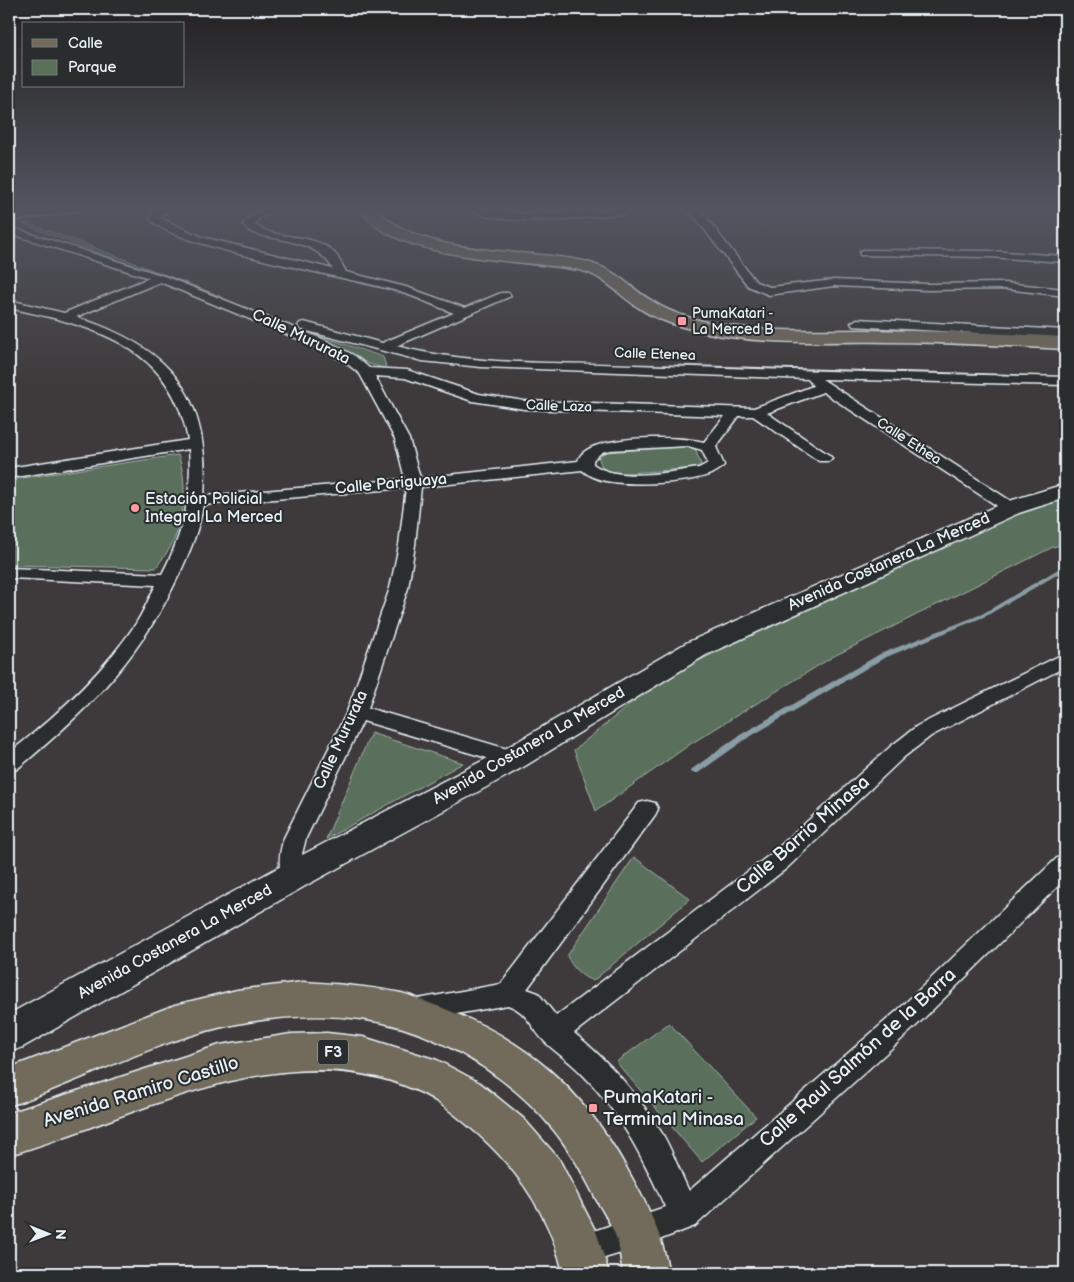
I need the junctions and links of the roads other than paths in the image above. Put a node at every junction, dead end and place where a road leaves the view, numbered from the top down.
1 (128, 268) edge
2 (144, 268) edge
3 (316, 268) edge
4 (337, 268) edge
5 (588, 268) edge
6 (740, 268) edge
7 (342, 274) junction
8 (160, 278) junction
9 (1065, 293) edge
10 (505, 296) dead end
11 (9, 304) edge
12 (249, 312) junction
13 (466, 312) junction
14 (266, 316) junction
15 (65, 317) junction
16 (857, 323) dead end
17 (1065, 334) edge
18 (1065, 343) edge
19 (383, 347) junction
20 (366, 372) junction
21 (806, 375) junction
22 (1065, 382) edge
23 (825, 386) junction
24 (734, 412) junction
25 (756, 412) junction
26 (196, 443) junction
27 (708, 447) junction
28 (824, 458) dead end
29 (585, 465) junction
30 (9, 473) edge
31 (414, 483) junction
32 (1065, 491) edge
33 (198, 501) junction
34 (1011, 508) junction
35 (9, 573) edge
36 (168, 580) junction
37 (1065, 659) edge
38 (357, 712) junction
39 (514, 758) junction
40 (9, 764) edge
41 (647, 809) dead end
42 (1065, 865) edge
43 (293, 876) junction
44 (508, 994) junction
45 (403, 1011) junction
46 (554, 1033) junction
47 (9, 1034) edge
48 (9, 1087) edge
49 (9, 1134) edge
50 (684, 1215) junction
51 (642, 1253) edge
52 (583, 1262) edge

1 - 8 street, Calle Mururata
2 - 14 street
3 - 7 street
4 - 7 street
5 - 18 main road
6 - 9 street
7 - 13 street
8 - 12 street, Calle Mururata
8 - 15 street
10 - 13 street
11 - 15 street
12 - 14 street, Calle Etenea
12 - 20 street, Calle Mururata
13 - 19 street
14 - 19 street, Calle Etenea
15 - 26 street
16 - 17 street
19 - 21 street, Calle Etenea
20 - 24 street, Calle Laza
20 - 31 street, Calle Mururata
21 - 22 street, Calle Etenea
21 - 23 street, Calle Ethea
23 - 25 street, Calle Laza
23 - 34 street, Calle Ethea
24 - 25 street, Calle Laza
24 - 27 street
25 - 28 street
26 - 30 street
26 - 33 street
27 - 29 street
27 - 29 street
29 - 31 street, Calle Pariguaya
31 - 33 street, Calle Pariguaya
31 - 38 street, Calle Mururata
32 - 34 main road, Avenida Costanera La Merced
33 - 36 street
34 - 39 main road, Avenida Costanera La Merced
35 - 36 street
36 - 40 street
37 - 46 street, Calle Barrio Minasa
38 - 39 street
38 - 43 street, Calle Mururata
39 - 43 main road, Avenida Costanera La Merced
41 - 44 street
42 - 50 street, Calle Raul Salmón de la Barra
43 - 47 main road, Avenida Costanera La Merced
44 - 45 street
44 - 46 street
45 - 48 main road
45 - 51 main road
46 - 50 street
49 - 52 main road, Avenida Ramiro Castillo / F3
50 - 51 street, Calle Raul Salmón de la Barra
51 - 52 street

